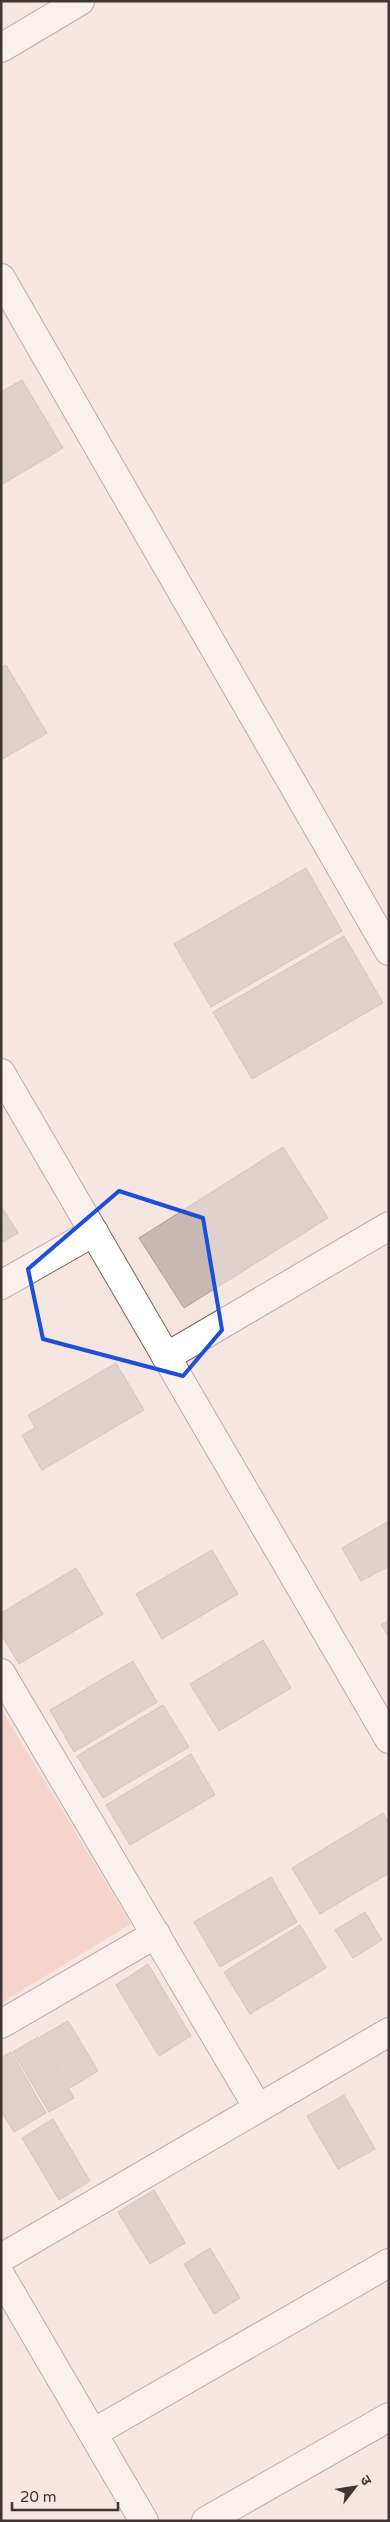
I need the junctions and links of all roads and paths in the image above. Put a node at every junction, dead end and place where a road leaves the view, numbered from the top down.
1 (80, 1) edge
2 (1, 48) edge
3 (1, 278) edge
4 (389, 951) edge
5 (1, 1073) edge
6 (389, 1226) edge
7 (94, 1232) junction
8 (1, 1285) edge
9 (166, 1357) junction
10 (1, 1673) edge
11 (389, 1739) edge
12 (156, 1934) junction
13 (1, 2024) edge
14 (389, 2032) edge
15 (258, 2108) junction
16 (1, 2258) edge
17 (385, 2273) edge
18 (1, 2276) edge
19 (389, 2417) edge
20 (93, 2433) junction
21 (144, 2521) edge
22 (206, 2521) edge

1 - 2 street
3 - 4 street
5 - 7 street
6 - 9 street
7 - 8 street
7 - 9 street
9 - 11 street
10 - 12 street
12 - 13 street
12 - 15 street
14 - 15 street
15 - 16 street
17 - 20 street
18 - 20 street
19 - 22 street
20 - 21 street

